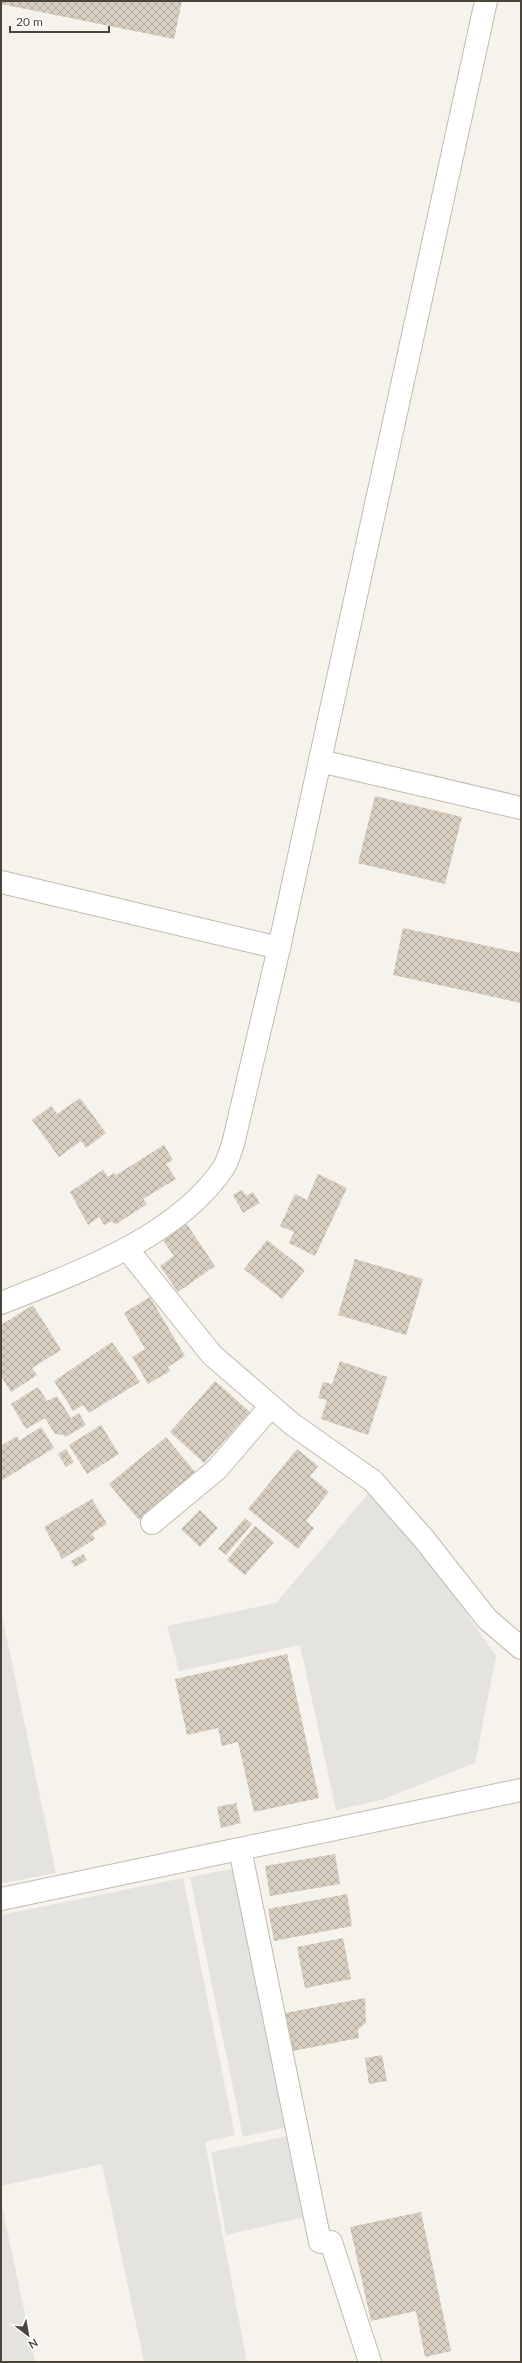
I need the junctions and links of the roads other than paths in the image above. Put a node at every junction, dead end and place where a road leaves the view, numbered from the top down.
1 (486, 1) edge
2 (320, 761) junction
3 (521, 808) edge
4 (1, 882) edge
5 (279, 948) junction
6 (127, 1248) junction
7 (1, 1303) edge
8 (271, 1406) junction
9 (152, 1523) dead end
10 (521, 1648) edge
11 (521, 1790) edge
12 (240, 1849) junction
13 (1, 1899) edge
14 (370, 2362) edge

1 - 2 street
2 - 3 street
2 - 5 street
4 - 5 street
5 - 6 street
6 - 7 street
6 - 8 street
8 - 9 street
8 - 10 street
11 - 12 street
12 - 13 street
12 - 14 street

